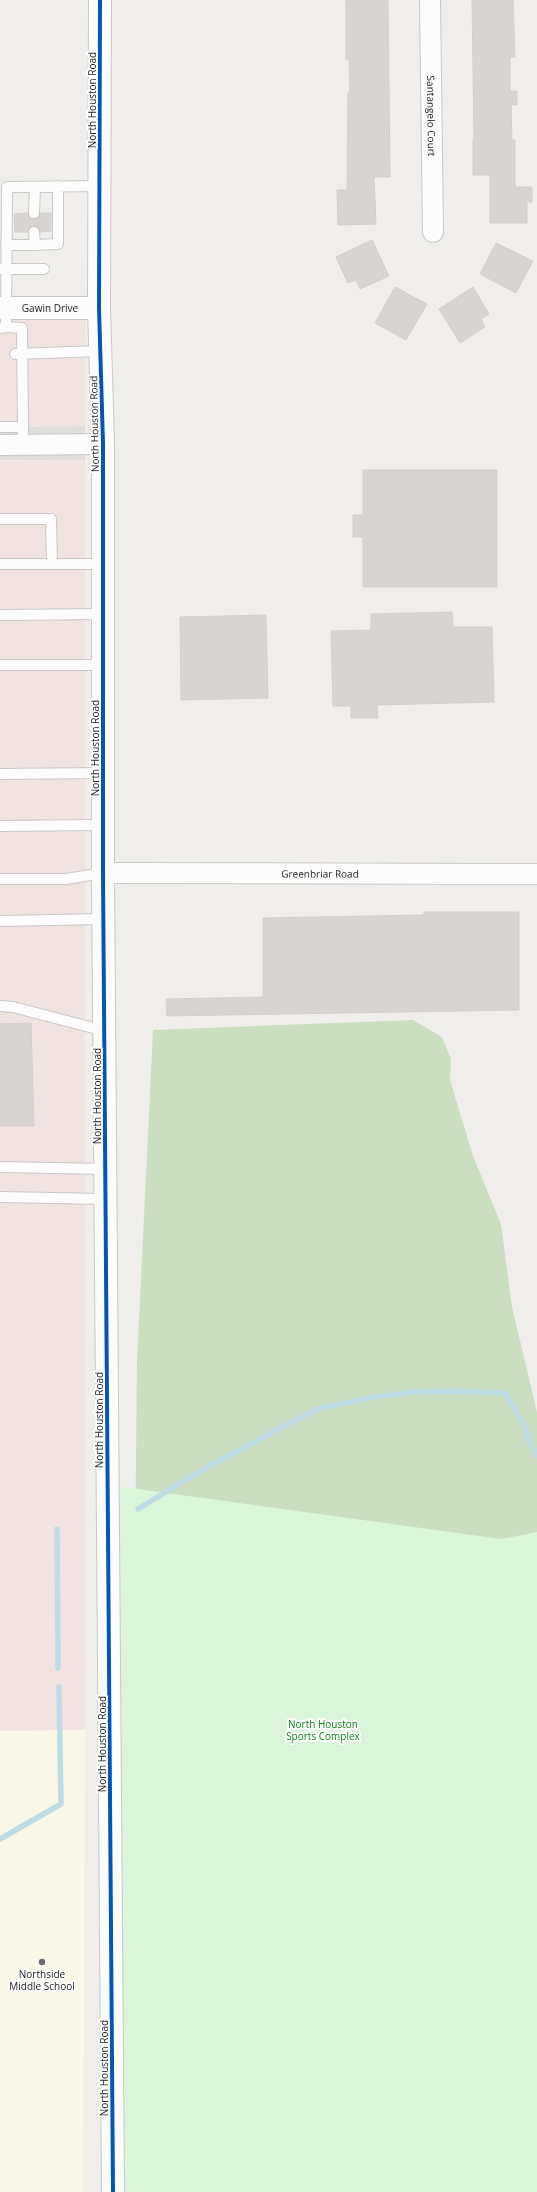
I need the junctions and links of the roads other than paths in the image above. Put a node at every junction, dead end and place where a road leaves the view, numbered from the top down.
1 (100, 0) edge
2 (430, 0) edge
3 (35, 186) junction
4 (58, 186) junction
5 (100, 186) junction
6 (34, 213) dead end
7 (34, 232) dead end
8 (434, 232) dead end
9 (6, 245) junction
10 (35, 245) junction
11 (3, 269) edge
12 (44, 269) dead end
13 (99, 308) junction
14 (3, 318) edge
15 (100, 351) junction
16 (18, 354) junction
17 (0, 427) edge
18 (23, 436) junction
19 (103, 444) junction
20 (0, 445) edge
21 (0, 519) edge
22 (0, 564) edge
23 (52, 564) junction
24 (103, 564) junction
25 (103, 614) junction
26 (0, 615) edge
27 (0, 665) edge
28 (103, 665) junction
29 (103, 773) junction
30 (0, 774) edge
31 (104, 825) junction
32 (0, 826) edge
33 (103, 873) junction
34 (537, 874) edge
35 (0, 879) edge
36 (104, 919) junction
37 (0, 920) edge
38 (0, 1006) edge
39 (105, 1031) junction
40 (0, 1167) edge
41 (106, 1169) junction
42 (0, 1197) edge
43 (106, 1199) junction
44 (113, 2192) edge

1 - 5 street, North Houston Road
2 - 8 street, Santangelo Court
3 - 4 lane
3 - 6 lane
3 - 9 lane
4 - 5 lane
4 - 10 lane
5 - 13 street, North Houston Road
7 - 10 lane
9 - 10 lane
9 - 11 lane
11 - 12 lane
11 - 14 lane
13 - 14 street, Gawin Drive
13 - 15 street, North Houston Road
14 - 16 lane
15 - 16 lane
15 - 19 street, North Houston Road
16 - 18 lane
17 - 18 lane
18 - 19 street
18 - 20 street
19 - 24 street, North Houston Road
21 - 23 lane
22 - 23 lane
23 - 24 lane
24 - 25 street, North Houston Road
25 - 26 lane
25 - 28 street, North Houston Road
27 - 28 lane
28 - 29 street, North Houston Road
29 - 30 lane
29 - 31 street, North Houston Road
31 - 32 lane
31 - 33 street, North Houston Road
33 - 34 street, Greenbriar Road
33 - 35 lane
33 - 36 street, North Houston Road
36 - 37 lane
36 - 39 street, North Houston Road
38 - 39 lane
39 - 41 street, North Houston Road
40 - 41 lane
41 - 43 street, North Houston Road
42 - 43 lane
43 - 44 street, North Houston Road

